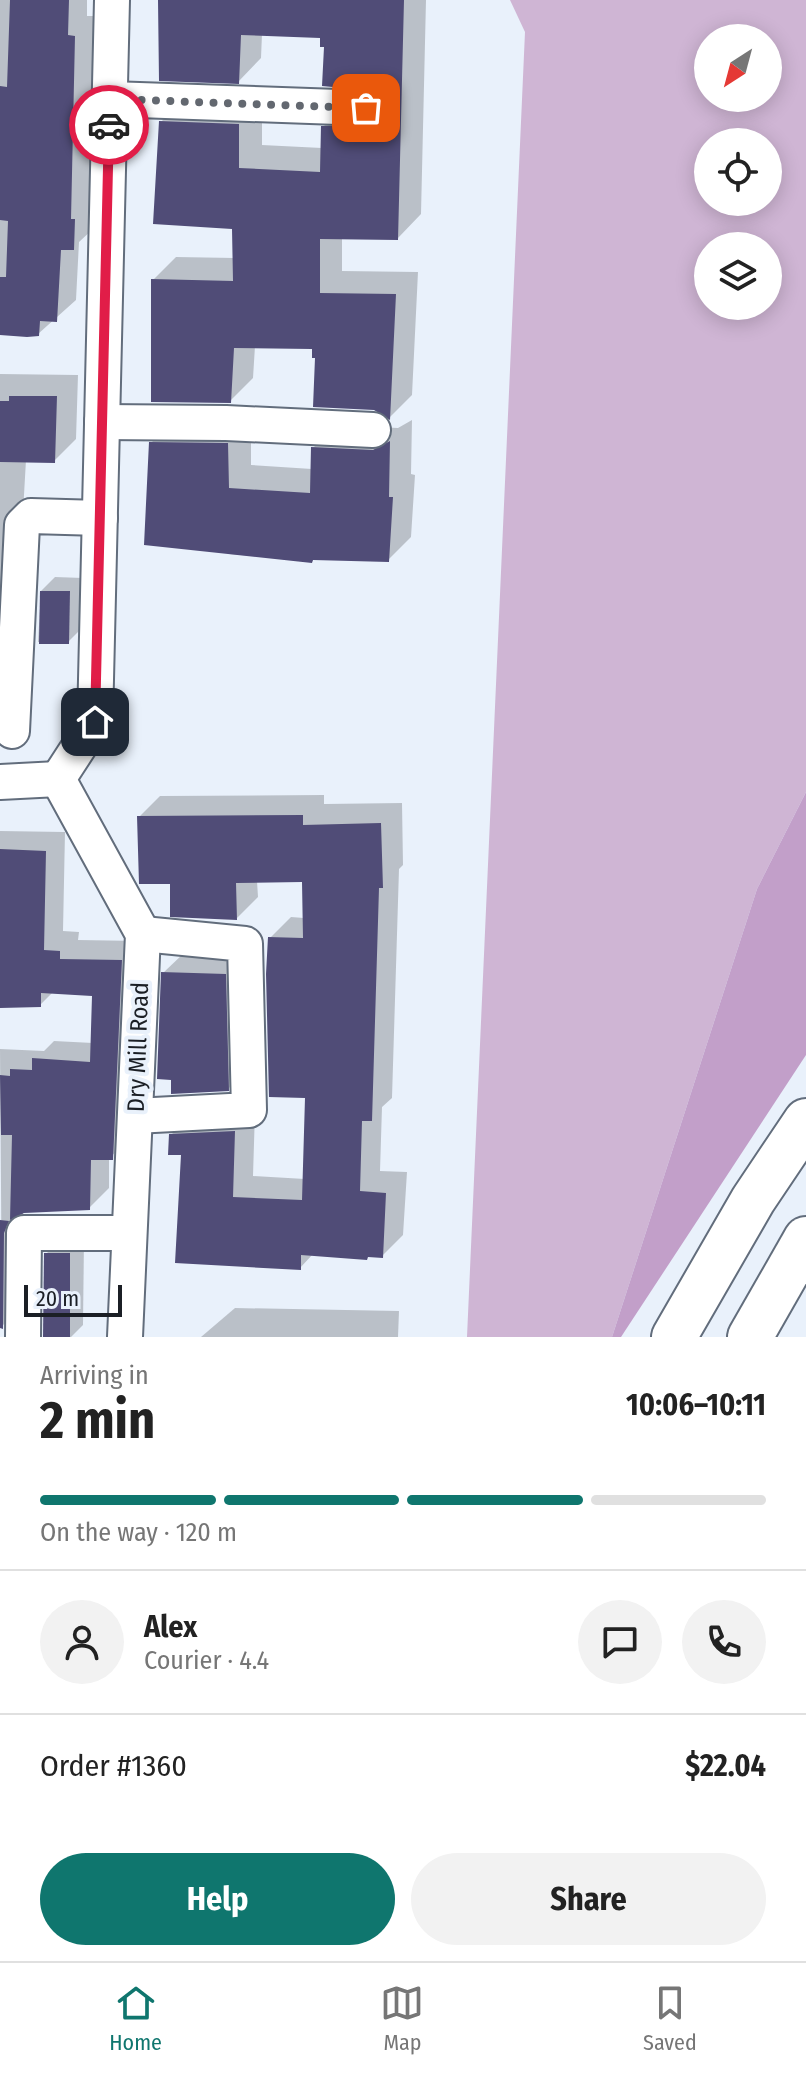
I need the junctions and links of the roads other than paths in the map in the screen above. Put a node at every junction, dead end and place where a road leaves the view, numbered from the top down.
1 (112, 0) edge
2 (110, 99) junction
3 (366, 108) dead end
4 (102, 422) junction
5 (373, 430) dead end
6 (100, 518) junction
7 (12, 731) dead end
8 (58, 779) junction
9 (0, 782) edge
10 (143, 934) junction
11 (135, 1116) junction
12 (806, 1121) edge
13 (129, 1233) junction
14 (806, 1239) edge
15 (23, 1337) edge
16 (125, 1337) edge
17 (674, 1337) edge
18 (750, 1337) edge

1 - 2 street
2 - 3 street
2 - 4 street
4 - 5 street
4 - 6 street
6 - 7 street
6 - 8 street
8 - 9 street
8 - 10 street
10 - 11 street, Dry Mill Road
10 - 11 street
11 - 13 street, Dry Mill Road
12 - 17 highway
13 - 15 street
13 - 16 street, Dry Mill Road
14 - 18 highway

